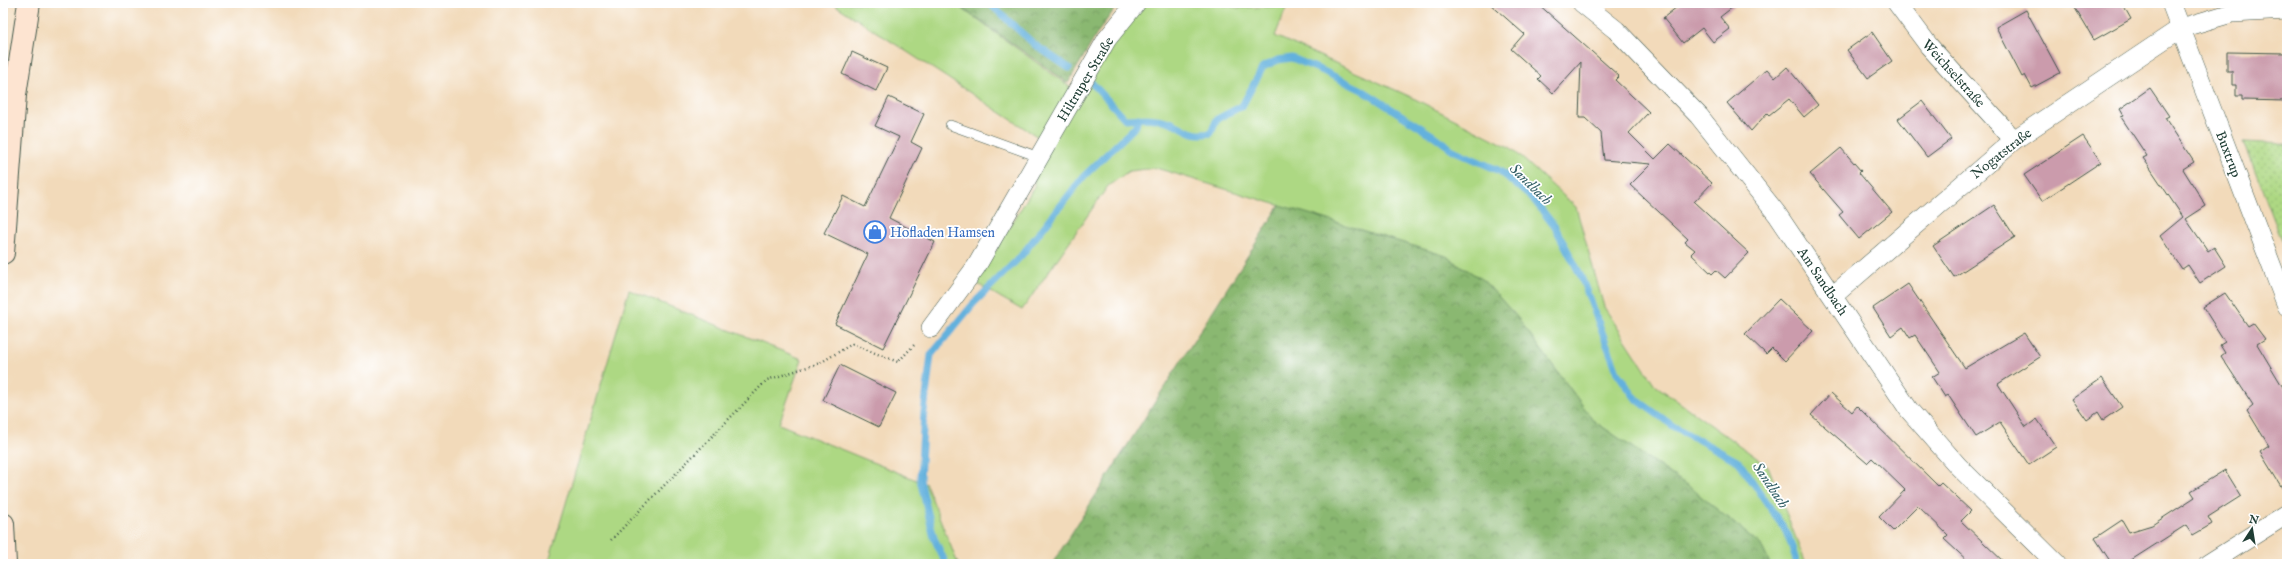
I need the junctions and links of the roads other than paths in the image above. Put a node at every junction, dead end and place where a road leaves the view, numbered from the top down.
1 (29, 3) edge
2 (1136, 3) edge
3 (1582, 3) edge
4 (1897, 3) edge
5 (2172, 3) edge
6 (2275, 8) edge
7 (2181, 28) junction
8 (950, 125) dead end
9 (2014, 140) junction
10 (1039, 157) junction
11 (3, 253) edge
12 (1834, 295) junction
13 (2287, 306) edge
14 (931, 328) road end
15 (2287, 514) edge
16 (3, 524) edge
17 (6, 564) edge
18 (2057, 564) edge
19 (2208, 564) edge

1 - 11 main road
2 - 10 street, Hiltruper Straße
3 - 12 street, Am Sandbach
4 - 9 street, Weichselstraße
5 - 7 street, Buxtrup
6 - 7 street, Nogatstraße
7 - 9 street, Nogatstraße
7 - 13 street, Buxtrup
8 - 10 lane
9 - 12 street, Nogatstraße
10 - 14 street, Hiltruper Straße
12 - 18 street, Am Sandbach
15 - 19 street
16 - 17 main road

